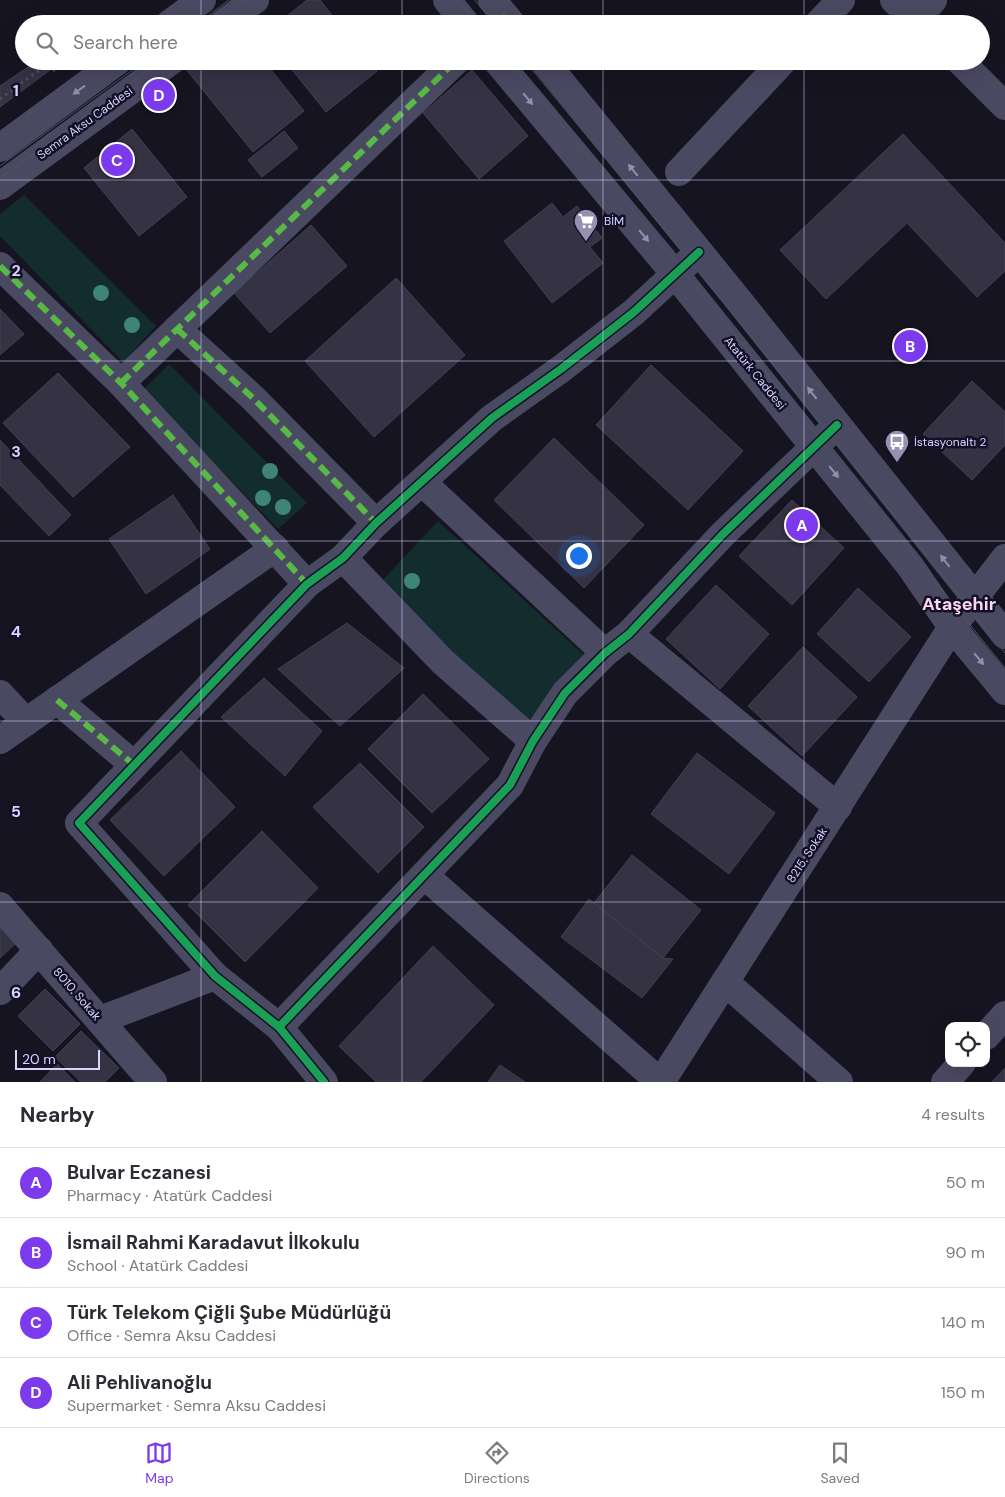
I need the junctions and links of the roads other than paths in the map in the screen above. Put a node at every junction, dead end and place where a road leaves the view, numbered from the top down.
1 (202, 0) edge
2 (255, 0) edge
3 (446, 0) edge
4 (841, 0) edge
5 (894, 0) edge
6 (924, 14) edge
7 (181, 15) edge
8 (234, 15) edge
9 (458, 15) edge
10 (827, 15) edge
11 (106, 70) edge
12 (159, 70) edge
13 (447, 70) edge
14 (505, 70) edge
15 (551, 70) edge
16 (775, 70) edge
17 (969, 70) edge
18 (1005, 106) edge
19 (0, 148) edge
20 (679, 172) dead end
21 (0, 186) edge
22 (699, 252) junction
23 (0, 266) edge
24 (676, 274) junction
25 (176, 329) junction
26 (121, 382) junction
27 (837, 425) junction
28 (813, 446) junction
29 (422, 482) junction
30 (376, 523) junction
31 (275, 548) junction
32 (343, 558) junction
33 (1005, 558) edge
34 (307, 584) junction
35 (975, 600) junction
36 (952, 627) junction
37 (629, 634) junction
38 (1005, 635) edge
39 (605, 652) junction
40 (1005, 691) edge
41 (0, 694) edge
42 (57, 700) junction
43 (26, 722) junction
44 (0, 740) edge
45 (533, 741) junction
46 (134, 764) junction
47 (838, 806) junction
48 (424, 875) junction
49 (0, 906) edge
50 (39, 950) junction
51 (215, 976) junction
52 (725, 982) junction
53 (0, 992) edge
54 (1005, 1014) edge
55 (100, 1020) junction
56 (279, 1027) junction
57 (990, 1031) edge
58 (958, 1067) edge
59 (146, 1079) edge
60 (324, 1082) edge
61 (661, 1082) edge
62 (839, 1082) edge
63 (945, 1082) edge

1 - 7 street
2 - 8 street
3 - 9 street
4 - 10 street
5 - 6 street
11 -> 19 street
12 - 21 street, Semra Aksu Caddesi
13 - 25 street
14 -> 24 street, Atatürk Caddesi
22 -> 15 street
16 - 20 street
17 - 18 street
22 - 24 street
27 -> 22 street
23 - 26 street
24 - 28 street, Atatürk Caddesi
24 - 29 street
25 - 26 street
25 - 30 street
26 - 31 street
27 - 28 street
35 -> 27 street
28 -> 36 street, Atatürk Caddesi
28 - 37 street
29 - 30 street
29 - 39 street
30 - 32 street
31 - 34 street
31 - 42 street
32 - 34 street
32 - 45 street
33 - 35 street, 8215. Sokak
34 - 46 street
35 - 36 street, 8215. Sokak
35 - 38 street
36 -> 40 street, Atatürk Caddesi
36 - 47 street, 8215. Sokak
37 - 39 street
37 - 47 street
39 - 45 street
41 - 43 street
42 - 43 street
42 - 46 street
43 - 44 street
45 - 48 street
46 - 51 street
47 - 52 street, 8215. Sokak
48 - 56 street
48 - 61 street
49 - 50 street, 8010. Sokak
50 - 53 street
50 - 55 street, 8010. Sokak
51 - 55 street
51 - 56 street
52 - 61 street, 8215. Sokak
52 - 62 street
54 - 57 street
55 - 59 street, 8010. Sokak
56 - 60 street
58 - 63 street

